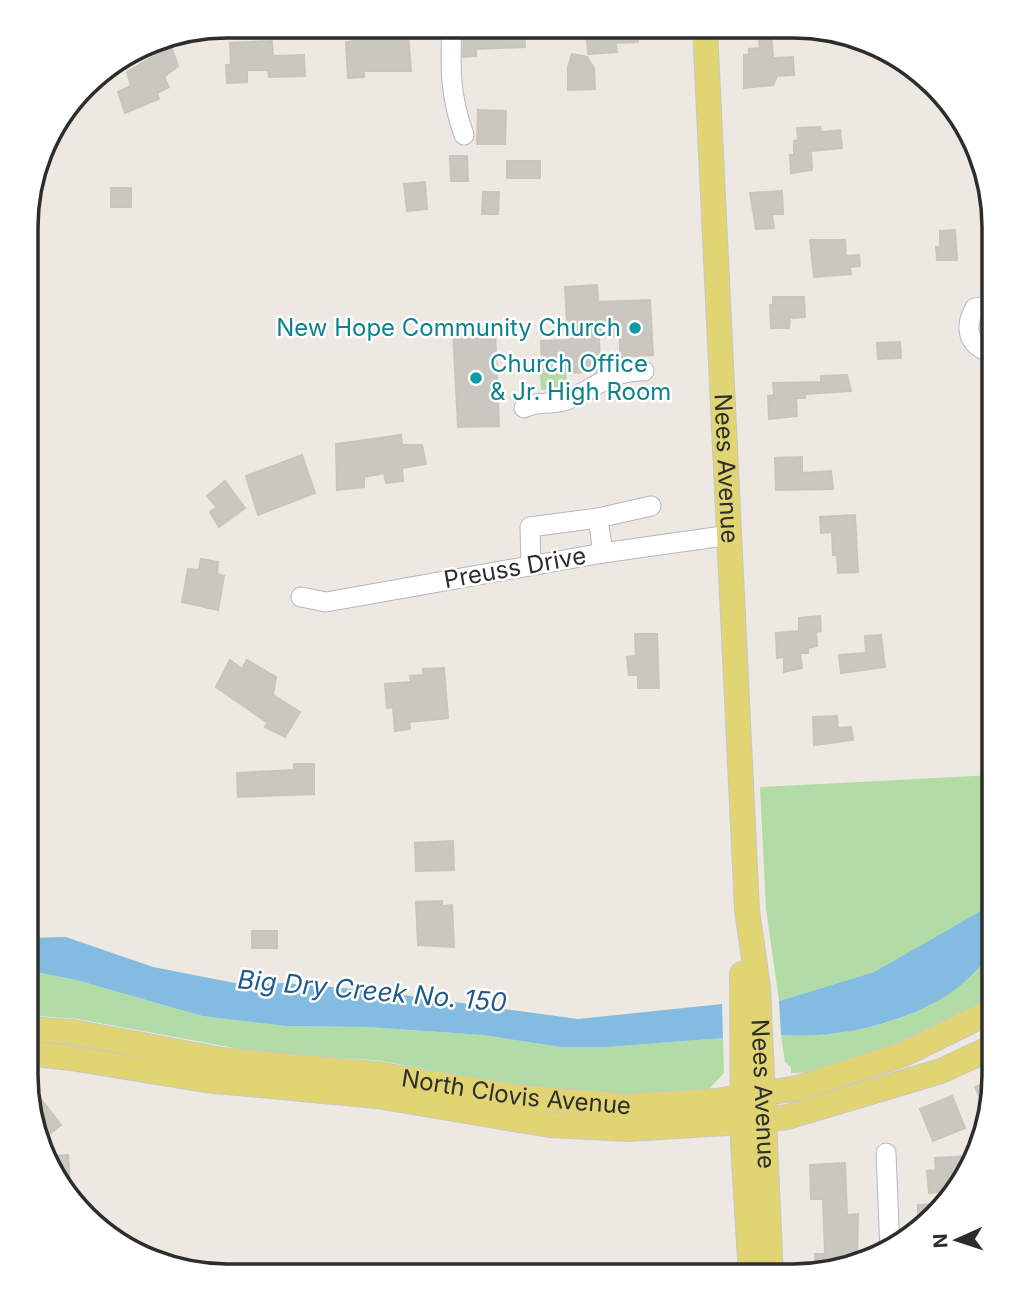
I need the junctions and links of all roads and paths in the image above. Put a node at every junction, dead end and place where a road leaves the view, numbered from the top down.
1 (452, 39) edge
2 (706, 39) edge
3 (464, 135) dead end
4 (982, 307) edge
5 (982, 350) edge
6 (644, 371) dead end
7 (524, 408) dead end
8 (651, 506) dead end
9 (598, 518) junction
10 (730, 534) junction
11 (603, 552) junction
12 (531, 565) junction
13 (302, 597) dead end
14 (981, 1016) edge
15 (39, 1030) edge
16 (981, 1052) edge
17 (39, 1054) edge
18 (753, 1109) junction
19 (886, 1153) dead end
20 (889, 1237) edge
21 (751, 1264) edge
22 (770, 1264) edge

1 - 3 street
2 - 10 main road, Nees Avenue
4 - 5 street
6 - 7 street
8 - 9 street
9 - 11 street
9 - 12 street
10 - 11 street, Preuss Drive
10 - 18 main road, Nees Avenue
11 - 12 street, Preuss Drive
12 - 13 street, Preuss Drive
14 - 18 main road, North Clovis Avenue
15 - 18 main road, North Clovis Avenue
16 - 18 main road, North Clovis Avenue
17 - 18 main road, North Clovis Avenue
18 - 21 main road, Nees Avenue
18 - 22 main road, Nees Avenue
19 - 20 street

